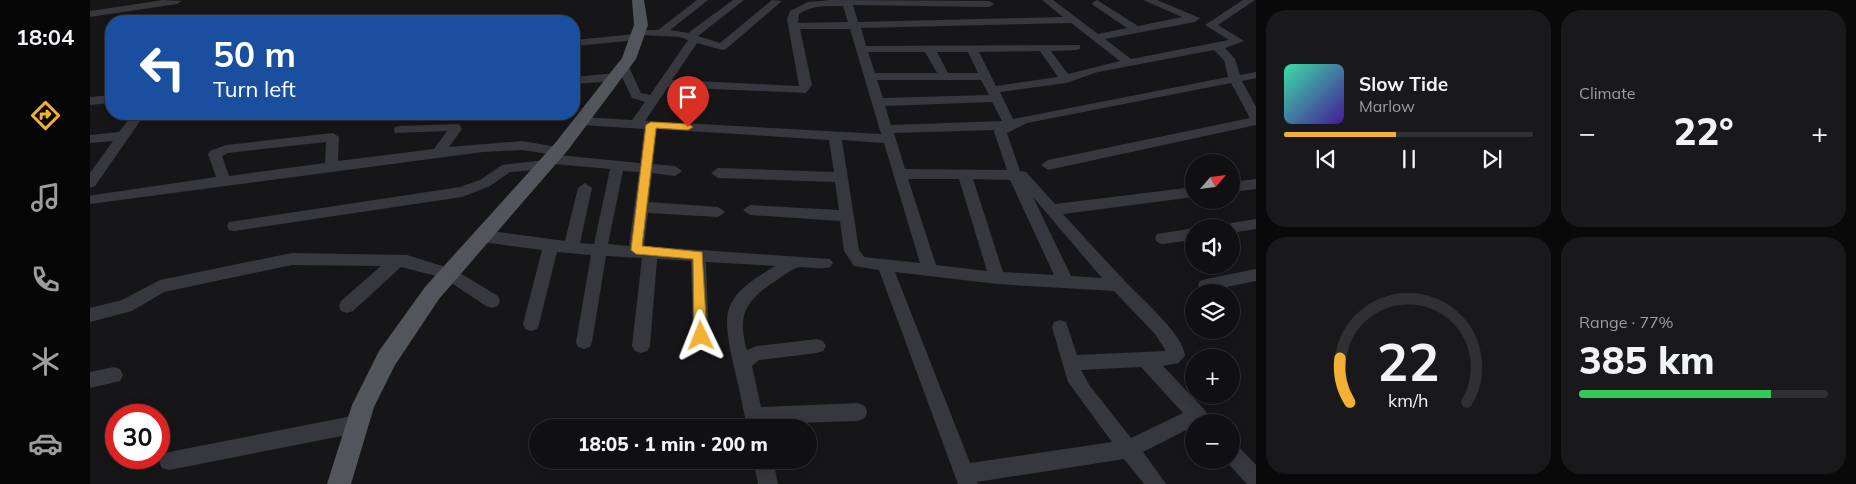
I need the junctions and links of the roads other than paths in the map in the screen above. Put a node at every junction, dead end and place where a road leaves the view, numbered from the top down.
1 (638, 0) edge
2 (703, 0) edge
3 (739, 0) edge
4 (1047, 0) edge
5 (1148, 0) edge
6 (1250, 0) edge
7 (177, 1) edge
8 (777, 1) dead end
9 (847, 2) junction
10 (141, 3) edge
11 (1097, 3) dead end
12 (989, 4) dead end
13 (90, 14) edge
14 (1195, 18) junction
15 (1071, 20) junction
16 (1210, 25) junction
17 (793, 26) junction
18 (854, 26) junction
19 (1135, 29) junction
20 (662, 31) junction
21 (638, 34) junction
22 (693, 37) junction
23 (1095, 38) junction
24 (580, 42) edge
25 (1217, 46) junction
26 (1076, 47) dead end
27 (1043, 48) junction
28 (860, 49) junction
29 (930, 50) junction
30 (972, 50) junction
31 (1128, 62) junction
32 (620, 72) junction
33 (1256, 75) edge
34 (869, 76) junction
35 (944, 76) junction
36 (984, 76) junction
37 (580, 79) edge
38 (1066, 79) junction
39 (1234, 79) junction
40 (664, 84) junction
41 (993, 94) junction
42 (105, 100) edge
43 (653, 100) junction
44 (90, 101) edge
45 (878, 102) junction
46 (1256, 119) edge
47 (135, 120) edge
48 (582, 121) junction
49 (636, 124) junction
50 (651, 125) junction
51 (1010, 125) junction
52 (400, 130) dead end
53 (888, 134) junction
54 (123, 136) junction
55 (835, 136) junction
56 (90, 139) edge
57 (437, 154) junction
58 (552, 158) junction
59 (1048, 164) dead end
60 (331, 166) junction
61 (617, 166) junction
62 (646, 168) junction
63 (1012, 169) junction
64 (675, 172) dead end
65 (718, 172) dead end
66 (900, 174) junction
67 (964, 174) junction
68 (92, 177) edge
69 (841, 177) junction
70 (224, 181) junction
71 (1256, 184) edge
72 (1240, 186) edge
73 (585, 188) dead end
74 (1185, 193) edge
75 (94, 200) dead end
76 (642, 207) junction
77 (750, 210) dead end
78 (1051, 210) junction
79 (718, 212) dead end
80 (847, 216) junction
81 (1256, 224) edge
82 (234, 226) dead end
83 (1240, 227) edge
84 (1185, 235) edge
85 (483, 236) junction
86 (1162, 238) dead end
87 (551, 246) junction
88 (571, 248) junction
89 (600, 249) junction
90 (643, 250) junction
91 (698, 255) junction
92 (398, 260) junction
93 (796, 260) junction
94 (825, 263) dead end
95 (885, 266) junction
96 (930, 271) junction
97 (449, 274) junction
98 (1256, 275) edge
99 (998, 278) junction
100 (1066, 283) junction
101 (1211, 284) edge
102 (1118, 285) junction
103 (492, 301) dead end
104 (347, 306) dead end
105 (90, 314) edge
106 (531, 324) dead end
107 (1060, 327) dead end
108 (701, 336) dead end
109 (584, 342) dead end
110 (641, 346) dead end
111 (817, 346) dead end
112 (1145, 359) junction
113 (1070, 363) junction
114 (744, 366) junction
115 (114, 375) dead end
116 (90, 380) edge
117 (858, 412) dead end
118 (1195, 414) edge
119 (754, 419) edge
120 (786, 419) edge
121 (357, 424) junction
122 (1185, 425) edge
123 (1128, 449) junction
124 (170, 461) edge
125 (1240, 463) edge
126 (765, 469) edge
127 (966, 479) edge
128 (1256, 480) edge
129 (339, 484) edge
130 (768, 484) edge
131 (1156, 484) edge

1 - 21 main road
2 - 20 street
3 - 22 street
4 - 15 street
5 - 14 street
6 - 16 street
7 - 10 street
8 - 22 street
9 - 12 street
9 - 17 street
9 - 18 street
10 - 13 street
11 - 19 street
14 - 16 street
14 - 19 street
15 - 18 street
15 - 23 street
16 - 25 street
17 - 18 street
17 - 40 street
18 - 28 street
19 - 23 street
20 - 21 street
20 - 22 street
21 - 24 street
21 - 32 main road
22 - 40 street
23 - 31 street
25 - 31 street
25 - 39 street
26 - 27 street
27 - 30 street
27 - 38 street
28 - 29 street
28 - 34 street
29 - 30 street
29 - 35 street
30 - 36 street
31 - 38 street
32 - 37 street
32 - 43 street
32 - 48 main road
33 - 39 street
34 - 35 street
34 - 45 street
35 - 36 street
36 - 41 street
38 - 41 street
39 - 46 street
39 - 51 street
40 - 43 street
41 - 45 street
41 - 51 street
42 - 44 street
43 - 49 street
45 - 53 street
46 - 59 street
47 - 54 street
48 - 49 street
48 - 58 main road
49 - 50 street
50 - 55 street
50 - 62 street
51 - 53 street
51 - 63 street
52 - 57 street
53 - 55 street
53 - 66 street
54 - 56 street
54 - 68 street
55 - 69 street
57 - 58 street
57 - 60 street
58 - 61 street
58 - 82 street
58 - 85 main road
60 - 70 street
60 - 70 street
61 - 62 street
61 - 89 street
62 - 64 street
62 - 76 street
63 - 67 street
63 - 78 street
63 - 100 street
65 - 69 street
66 - 67 street
66 - 96 street
67 - 99 street
69 - 80 street
70 - 75 street
71 - 72 street
73 - 88 street
74 - 78 street
76 - 79 street
76 - 90 street
77 - 80 street
78 - 102 street
80 - 95 street
81 - 83 street
84 - 86 street
85 - 87 street
85 - 97 main road
87 - 88 street
87 - 106 street
88 - 89 street
89 - 90 street
89 - 109 street
90 - 91 street
90 - 110 street
91 - 93 street
91 - 108 street
92 - 97 street
92 - 104 street
92 - 105 street
93 - 94 street
93 - 114 street
95 - 96 street
95 - 127 street
96 - 99 street
97 - 103 street
97 - 121 main road
98 - 101 street
99 - 100 street
100 - 102 street
102 - 112 street
107 - 113 street
111 - 114 street
112 - 113 street
112 - 118 street
113 - 123 street
114 - 119 street
115 - 116 street
117 - 120 street
121 - 124 street
121 - 129 main road
122 - 123 street
123 - 127 street
123 - 131 street
125 - 128 street
126 - 130 street

